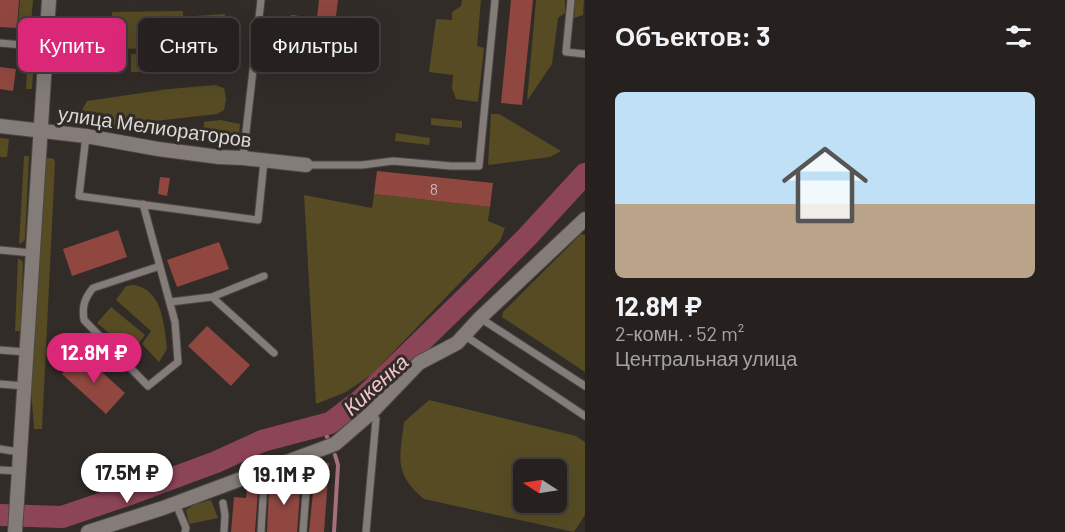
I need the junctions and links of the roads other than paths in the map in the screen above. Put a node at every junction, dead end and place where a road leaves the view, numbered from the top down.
1 (49, 0) edge
2 (261, 0) edge
3 (495, 0) edge
4 (571, 0) edge
5 (47, 18) edge
6 (259, 18) edge
7 (0, 43) edge
8 (18, 45) edge
9 (585, 54) edge
10 (43, 72) edge
11 (252, 72) edge
12 (0, 126) edge
13 (39, 131) junction
14 (86, 136) junction
15 (243, 158) junction
16 (264, 160) junction
17 (306, 165) joint
18 (143, 204) junction
19 (585, 219) edge
20 (0, 250) edge
21 (32, 253) junction
22 (160, 266) junction
23 (264, 276) dead end
24 (212, 297) junction
25 (170, 302) junction
26 (480, 318) junction
27 (464, 335) junction
28 (0, 350) edge
29 (26, 352) junction
30 (274, 353) dead end
31 (0, 384) edge
32 (24, 386) junction
33 (585, 386) edge
34 (371, 413) junction
35 (585, 416) edge
36 (0, 449) edge
37 (20, 452) junction
38 (0, 470) edge
39 (18, 471) junction
40 (261, 471) junction
41 (307, 478) dead end
42 (223, 503) dead end
43 (176, 504) junction
44 (15, 532) edge
45 (88, 532) edge
46 (185, 532) edge
47 (224, 532) edge
48 (261, 532) edge
49 (303, 532) edge
50 (366, 532) edge

1 - 5 street
2 - 6 lane
3 - 17 lane
4 - 9 lane
7 - 8 lane
10 - 13 street
11 - 15 lane
12 - 13 street, улица Мелиораторов
13 - 14 street, улица Мелиораторов
13 - 21 street
14 - 15 street, улица Мелиораторов
14 - 18 lane
15 - 16 street, улица Мелиораторов
16 - 17 street, улица Мелиораторов
16 - 18 lane
18 - 22 lane
19 - 26 street
20 - 21 lane
21 - 29 street
22 - 25 lane
22 - 25 lane
23 - 24 lane
24 - 25 lane
24 - 30 lane
26 - 27 street
26 - 33 lane
27 - 34 street
27 - 35 lane
28 - 29 lane
29 - 32 street
31 - 32 lane
32 - 37 street
34 - 40 street
34 - 50 lane
36 - 37 lane
37 - 39 street
38 - 39 lane
39 - 44 street
40 - 43 street
40 - 48 lane
41 - 49 lane
42 - 47 lane
43 - 45 street
43 - 46 lane

